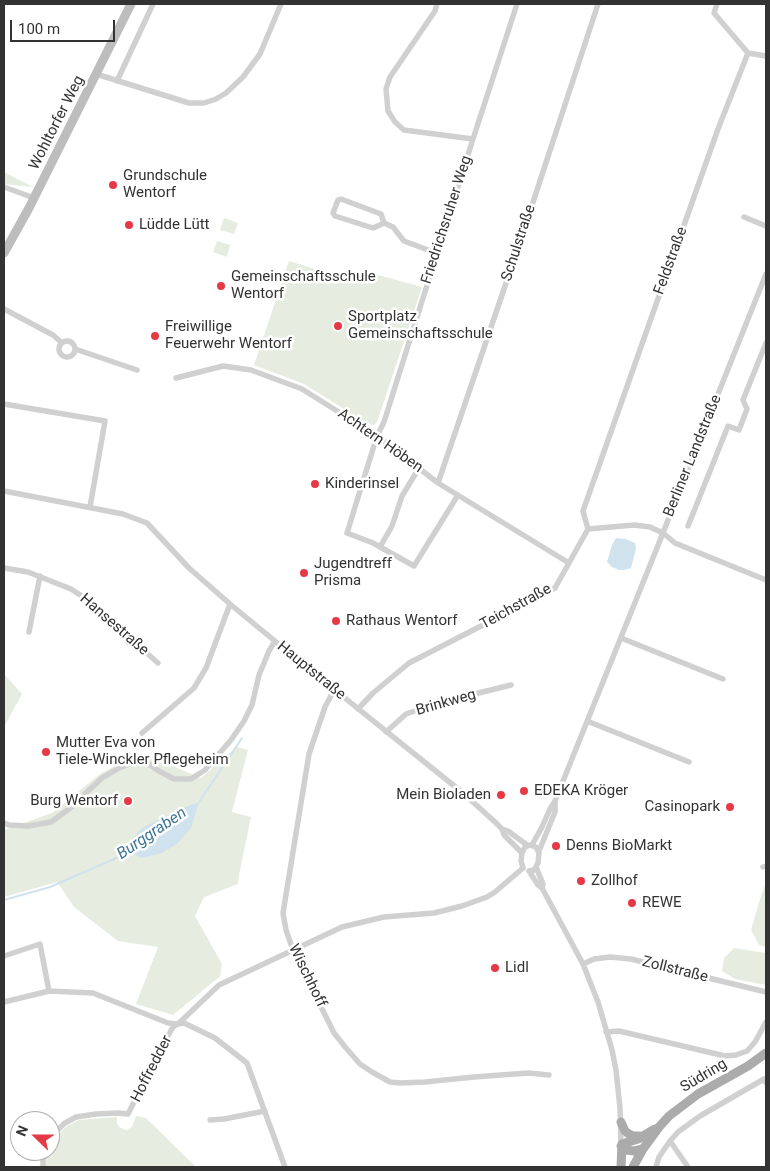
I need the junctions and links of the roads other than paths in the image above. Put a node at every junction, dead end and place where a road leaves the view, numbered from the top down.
1 (131, 4) edge
2 (153, 4) edge
3 (281, 4) edge
4 (437, 4) edge
5 (517, 4) edge
6 (598, 4) edge
7 (717, 4) edge
8 (748, 53) junction
9 (766, 56) edge
10 (96, 74) junction
11 (118, 81) junction
12 (473, 139) junction
13 (4, 187) edge
14 (34, 198) junction
15 (744, 217) dead end
16 (384, 223) junction
17 (766, 226) edge
18 (4, 253) edge
19 (436, 253) junction
20 (766, 274) edge
21 (4, 309) edge
22 (62, 343) junction
23 (766, 343) edge
24 (75, 349) junction
25 (137, 370) dead end
26 (176, 378) dead end
27 (4, 404) edge
28 (377, 436) junction
29 (419, 468) junction
30 (438, 482) junction
31 (4, 491) edge
32 (458, 495) junction
33 (90, 507) junction
34 (688, 526) dead end
35 (588, 529) junction
36 (664, 533) junction
37 (380, 547) junction
38 (569, 563) junction
39 (4, 568) edge
40 (40, 576) junction
41 (766, 580) edge
42 (230, 604) junction
43 (29, 632) dead end
44 (621, 638) junction
45 (275, 641) junction
46 (158, 663) dead end
47 (723, 680) dead end
48 (511, 685) dead end
49 (334, 690) junction
50 (358, 709) junction
51 (587, 721) junction
52 (386, 732) junction
53 (142, 733) dead end
54 (689, 762) dead end
55 (555, 801) junction
56 (4, 823) edge
57 (502, 829) junction
58 (530, 845) junction
59 (539, 851) junction
60 (522, 853) junction
61 (536, 867) junction
62 (522, 868) junction
63 (529, 871) junction
64 (542, 888) junction
65 (293, 950) junction
66 (4, 956) edge
67 (583, 964) junction
68 (49, 991) junction
69 (766, 992) edge
70 (4, 1002) edge
71 (766, 1022) edge
72 (178, 1024) junction
73 (606, 1032) junction
74 (766, 1053) edge
75 (549, 1075) dead end
76 (766, 1083) edge
77 (265, 1111) junction
78 (210, 1120) dead end
79 (621, 1122) junction
80 (659, 1126) junction
81 (60, 1128) edge
82 (643, 1136) junction
83 (670, 1141) junction
84 (621, 1145) junction
85 (643, 1149) junction
86 (285, 1167) edge
87 (622, 1167) edge
88 (633, 1167) edge
89 (656, 1167) edge
90 (688, 1167) edge

1 - 10 main road, Wohltorfer Weg
2 - 11 street
3 - 11 street
4 - 12 street
5 - 12 street, Friedrichsruher Weg
6 - 30 street, Schulstraße
7 - 8 street
8 - 9 street
8 - 35 street, Feldstraße
10 - 11 street
10 - 14 main road, Wohltorfer Weg
12 - 19 street, Friedrichsruher Weg
13 - 14 street
14 - 18 main road, Wohltorfer Weg
15 - 17 street
16 - 16 street
16 - 19 street
19 - 28 street, Friedrichsruher Weg
20 - 36 street, Berliner Landstraße
21 - 22 street
22 - 24 street
22 - 24 street
23 - 34 street, Berliner Landstraße
24 - 25 street
26 - 28 street, Achtern Höben
27 - 33 street
28 - 29 street, Achtern Höben
28 - 37 street, Friedrichsruher Weg
29 - 30 street, Achtern Höben
29 - 37 street
30 - 32 street, Achtern Höben
31 - 33 street, Hauptstraße
32 - 37 street
32 - 38 street, Achtern Höben
33 - 42 street, Hauptstraße
35 - 36 street
35 - 38 street, Teichstraße
36 - 41 street
36 - 44 street, Berliner Landstraße
38 - 50 street, Teichstraße
39 - 40 street, Hansestraße
40 - 43 street
40 - 46 street, Hansestraße
42 - 45 street, Hauptstraße
42 - 53 street
44 - 47 street
44 - 51 street, Berliner Landstraße
45 - 49 street, Hauptstraße
45 - 56 street
48 - 52 street, Brinkweg
49 - 50 street, Hauptstraße
49 - 65 street, Wischhoff
50 - 52 street, Hauptstraße
51 - 54 street
51 - 55 street, Berliner Landstraße
52 - 57 street, Hauptstraße
55 - 58 street, Berliner Landstraße
55 - 59 street, Berliner Landstraße
57 - 58 street, Hauptstraße
57 - 60 street, Hauptstraße
58 - 59 street
58 - 60 street
59 - 61 street
60 - 62 street
61 - 63 street
61 - 64 street
62 - 63 street
62 - 65 street, Hoffredder
63 - 64 street
64 - 67 street
65 - 72 street, Hoffredder
65 - 75 street, Wischhoff
66 - 68 street
67 - 69 street, Zollstraße
67 - 73 street
68 - 70 street
68 - 72 street
71 - 73 street
72 - 77 street
72 - 81 street, Hoffredder
73 - 79 street
74 - 80 main road, Südring
76 - 83 street
77 - 78 street
77 - 86 street
79 - 82 main road
79 - 84 street
80 - 82 main road, Südring
80 - 85 main road, Südring
82 - 84 main road, Südring
83 - 89 street
83 - 90 street
84 - 85 main road
84 - 87 main road
85 - 88 main road, Südring

